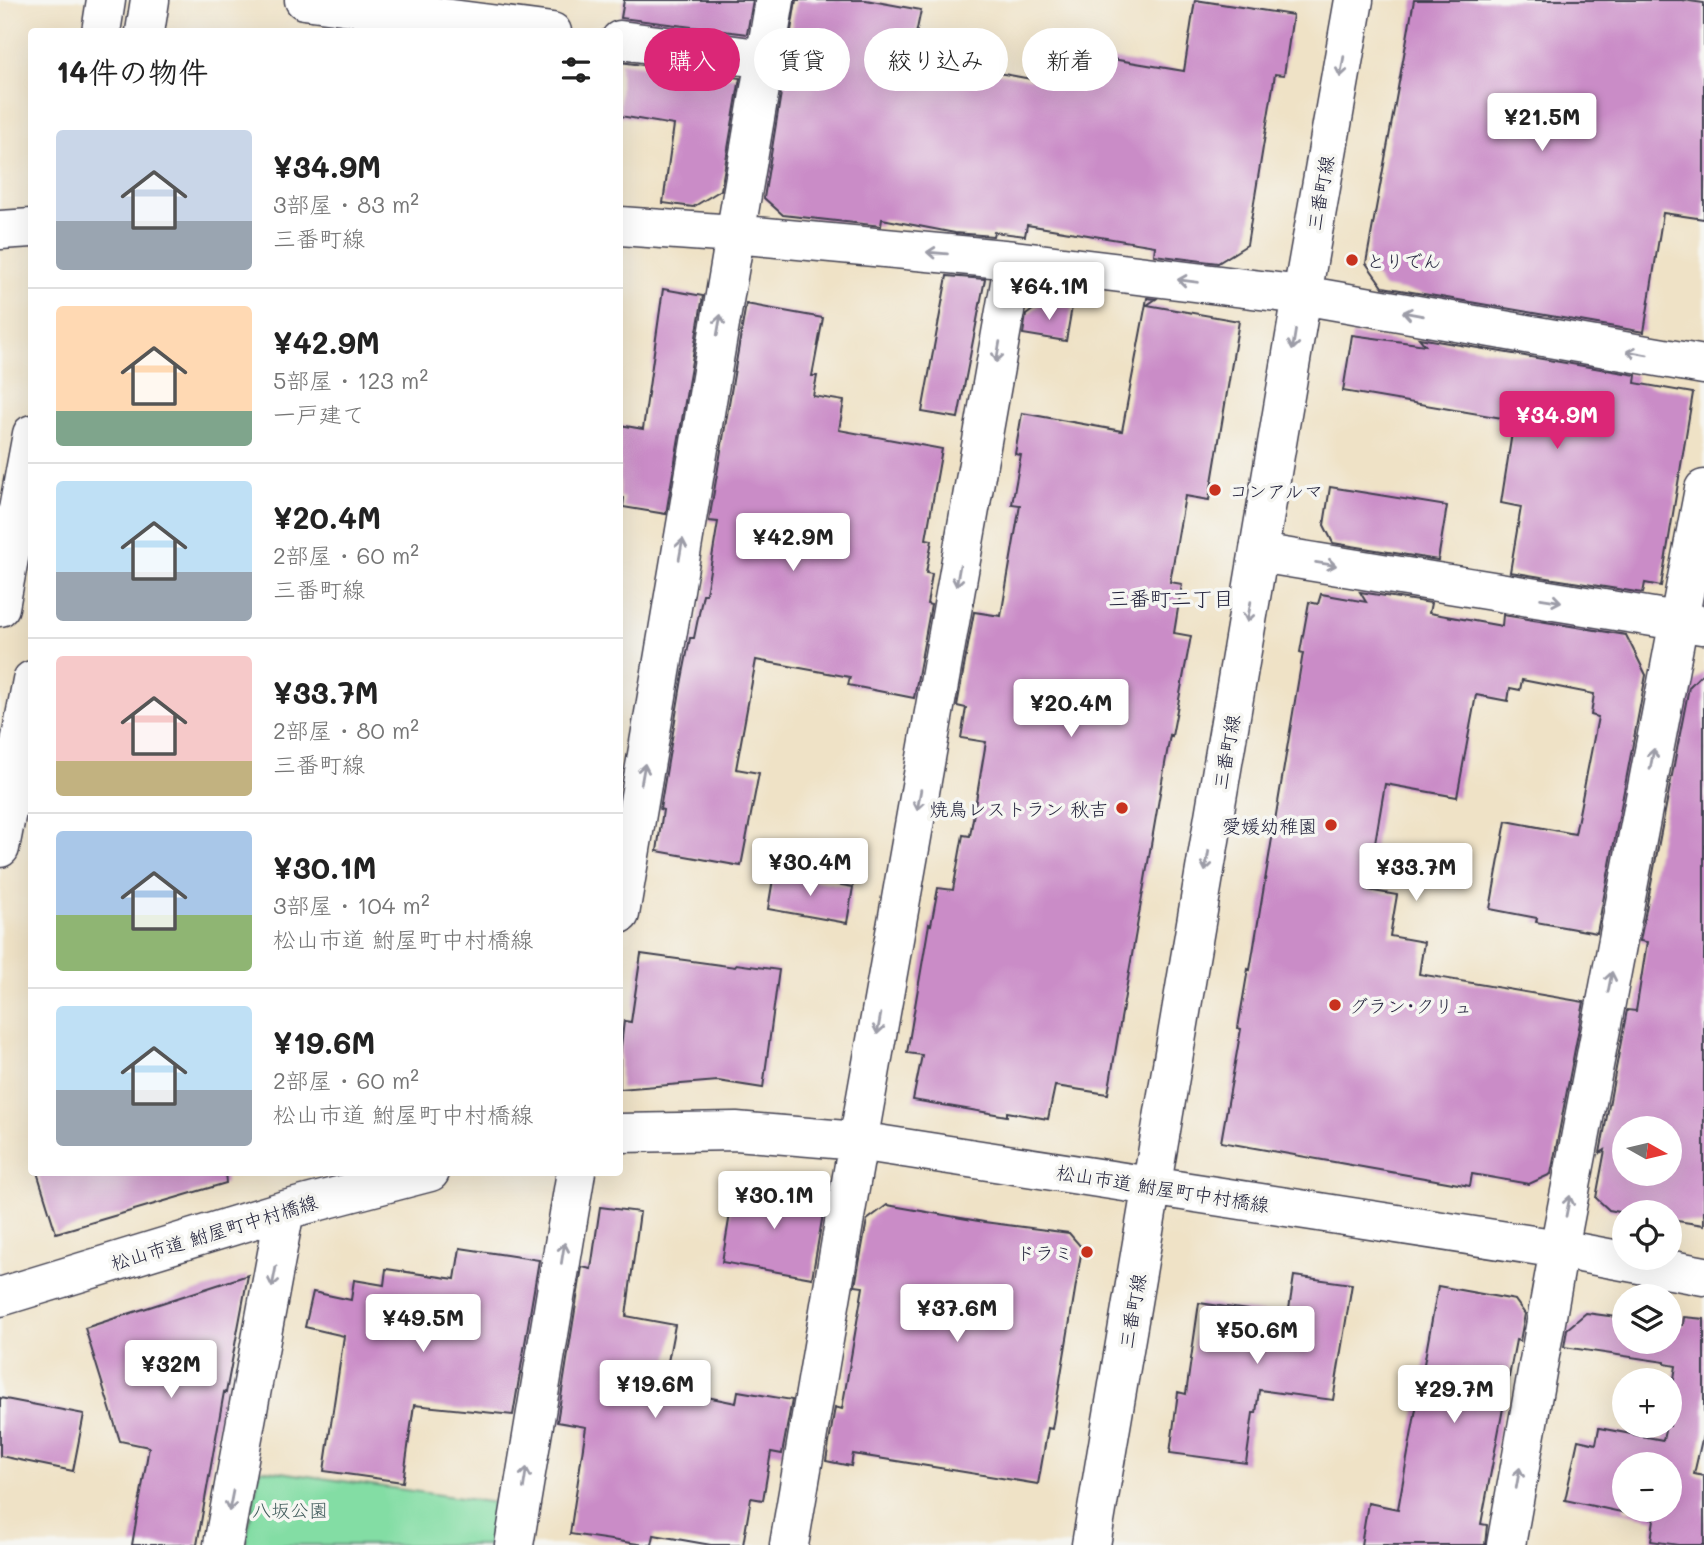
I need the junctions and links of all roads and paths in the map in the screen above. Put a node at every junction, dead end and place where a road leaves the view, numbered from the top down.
1 (106, 0) edge
2 (150, 0) edge
3 (304, 0) edge
4 (775, 0) edge
5 (1354, 0) edge
6 (102, 28) edge
7 (146, 28) edge
8 (521, 28) edge
9 (771, 28) edge
10 (623, 40) edge
11 (754, 57) edge
12 (760, 91) edge
13 (623, 226) edge
14 (28, 228) edge
15 (0, 230) edge
16 (734, 234) junction
17 (1014, 260) junction
18 (1302, 295) junction
19 (1704, 365) edge
20 (28, 456) edge
21 (1704, 489) edge
22 (1259, 553) junction
23 (0, 607) edge
24 (1691, 623) edge
25 (28, 701) edge
26 (0, 848) edge
27 (623, 896) edge
28 (623, 1133) edge
29 (858, 1141) junction
30 (408, 1176) edge
31 (575, 1176) edge
32 (1153, 1185) junction
33 (307, 1194) edge
34 (1559, 1249) junction
35 (1704, 1276) edge
36 (0, 1297) edge
37 (223, 1545) edge
38 (514, 1545) edge
39 (789, 1545) edge
40 (1091, 1545) edge
41 (1506, 1545) edge

1 - 6 street
2 - 7 street
3 - 8 street
4 - 9 street
5 -> 18 street, 三番町線
10 - 11 street
12 - 16 street
13 - 16 street
14 - 15 street
17 -> 16 street
27 -> 16 street
18 -> 17 street
17 -> 29 street
19 -> 18 street
18 -> 22 street, 三番町線
20 - 23 street
21 - 24 street
22 -> 24 street
22 -> 32 street, 三番町線
34 -> 24 street
25 - 26 street
28 - 29 street, 松山市道 鮒屋町中村橋線
29 - 32 street, 松山市道 鮒屋町中村橋線
29 - 39 street
30 - 33 street, 松山市道 鮒屋町中村橋線
38 -> 31 street
32 - 34 street, 松山市道 鮒屋町中村橋線
32 - 40 street, 三番町線
33 - 36 street, 松山市道 鮒屋町中村橋線
33 -> 37 street
34 - 35 street, 松山市道 鮒屋町中村橋線
41 -> 34 street

